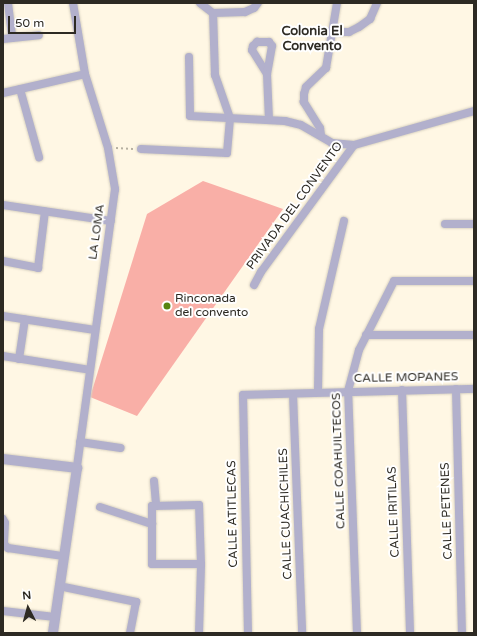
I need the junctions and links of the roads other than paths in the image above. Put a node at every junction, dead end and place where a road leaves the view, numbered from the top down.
1 (8, 3) edge
2 (73, 3) edge
3 (200, 3) edge
4 (258, 3) edge
5 (337, 3) edge
6 (377, 3) edge
7 (213, 13) junction
8 (332, 32) junction
9 (39, 35) dead end
10 (12, 38) junction
11 (3, 39) edge
12 (189, 57) dead end
13 (85, 74) junction
14 (266, 74) dead end
15 (20, 89) junction
16 (3, 93) edge
17 (474, 111) edge
18 (230, 118) junction
19 (269, 119) junction
20 (321, 135) junction
21 (354, 145) junction
22 (141, 149) road end
23 (39, 157) dead end
24 (3, 205) edge
25 (45, 211) junction
26 (110, 221) junction
27 (344, 221) dead end
28 (445, 224) dead end
29 (474, 224) edge
30 (3, 261) edge
31 (474, 281) edge
32 (254, 285) dead end
33 (3, 316) edge
34 (25, 319) junction
35 (95, 330) junction
36 (366, 335) junction
37 (474, 336) edge
38 (3, 356) edge
39 (20, 359) junction
40 (90, 370) junction
41 (456, 389) junction
42 (474, 389) edge
43 (402, 390) junction
44 (348, 391) junction
45 (318, 392) junction
46 (293, 394) junction
47 (242, 395) joint
48 (80, 442) junction
49 (122, 448) dead end
50 (3, 459) edge
51 (77, 468) junction
52 (154, 481) dead end
53 (156, 506) junction
54 (100, 507) dead end
55 (3, 519) edge
56 (152, 524) junction
57 (63, 556) junction
58 (201, 564) junction
59 (59, 586) junction
60 (3, 611) edge
61 (55, 617) junction
62 (53, 633) edge
63 (130, 633) edge
64 (199, 633) edge
65 (248, 633) edge
66 (302, 633) edge
67 (357, 633) edge
68 (410, 633) edge
69 (462, 633) edge

1 - 10 street
2 - 13 street, LA LOMA
3 - 7 street
4 - 7 street
5 - 8 street
6 - 8 street
7 - 18 street
8 - 20 street
9 - 10 street
10 - 11 street
12 - 18 street
13 - 15 street
13 - 26 street, LA LOMA
14 - 19 street
15 - 16 street
15 - 23 street
17 - 21 street, PRIVADA DEL CONVENTO
18 - 19 street
18 - 22 street
19 - 20 street
20 - 21 street
21 - 32 street, PRIVADA DEL CONVENTO
24 - 25 street
25 - 26 street
25 - 30 street
26 - 35 street, LA LOMA
27 - 45 street
28 - 29 street
31 - 36 street, CALLE COAHUILTECOS
33 - 34 street
34 - 35 street
34 - 39 street
35 - 40 street, LA LOMA
36 - 37 street
36 - 44 street, CALLE COAHUILTECOS
38 - 39 street
39 - 40 street
40 - 48 street, LA LOMA
41 - 42 street, CALLE MOPANES
41 - 43 street, CALLE MOPANES
41 - 69 street, CALLE PETENES
43 - 44 street, CALLE MOPANES
43 - 68 street, CALLE IRITILAS
44 - 45 street, CALLE MOPANES
44 - 67 street, CALLE COAHUILTECOS
45 - 46 street, CALLE MOPANES
46 - 47 street, CALLE MOPANES
46 - 66 street, CALLE CUACHICHILES
47 - 65 street, CALLE ATITLECAS
48 - 49 street
48 - 51 street, LA LOMA
50 - 51 street
51 - 57 street
52 - 53 street
53 - 56 street
53 - 58 street
54 - 56 street
55 - 57 street
56 - 58 street
57 - 59 street
58 - 64 street
59 - 61 street
59 - 63 street
60 - 61 street
61 - 62 street

